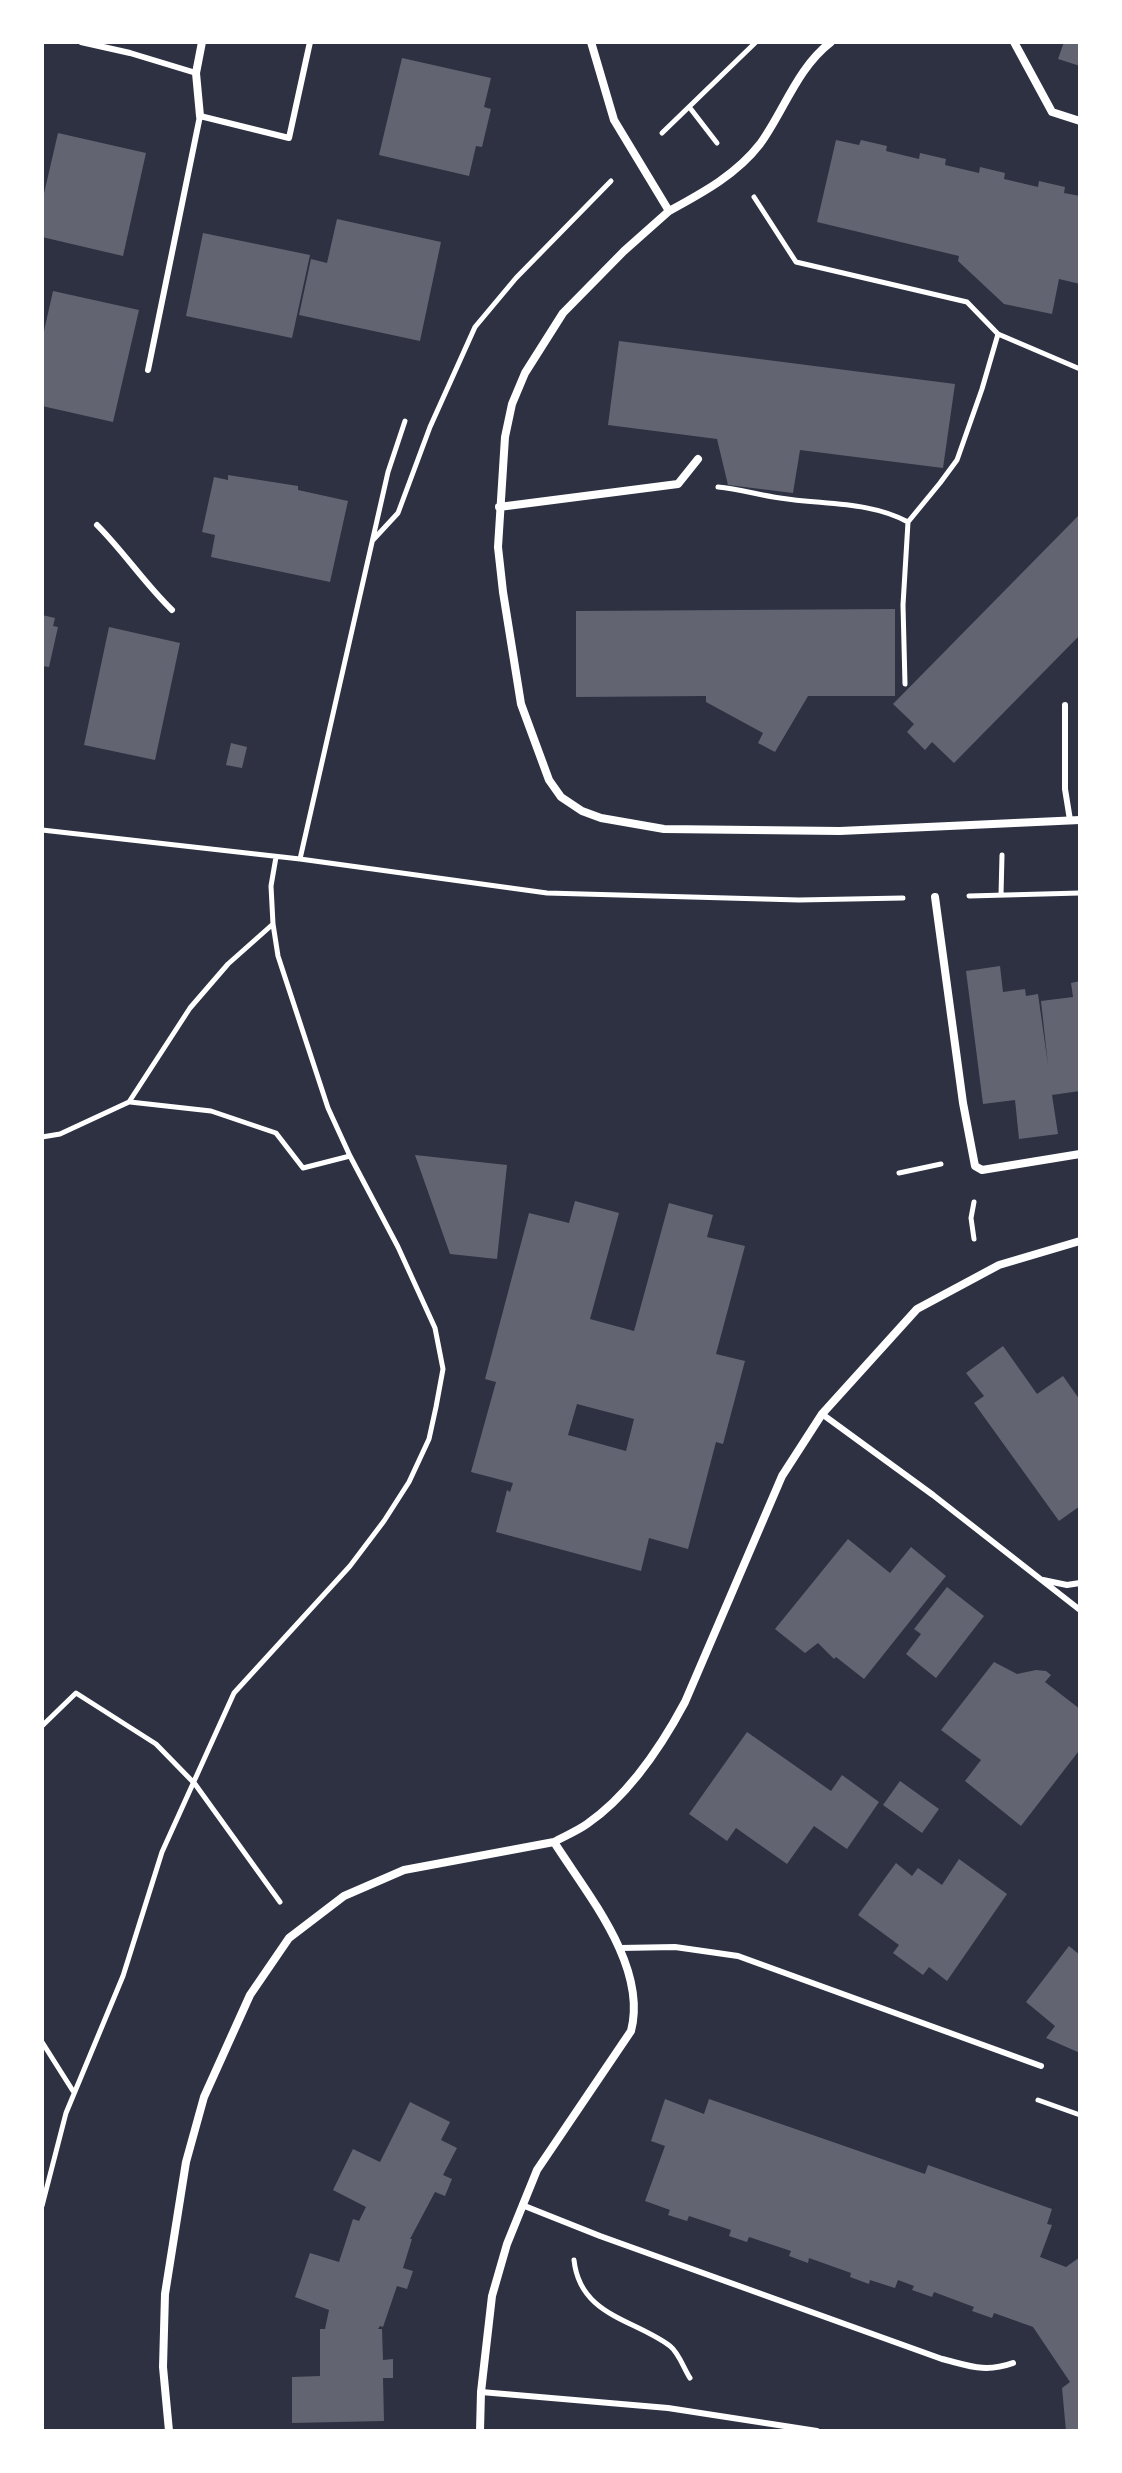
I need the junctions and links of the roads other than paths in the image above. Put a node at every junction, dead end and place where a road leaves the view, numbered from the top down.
1 (81, 42) edge
2 (202, 42) edge
3 (310, 42) edge
4 (591, 42) edge
5 (831, 42) edge
6 (1014, 42) edge
7 (196, 73) junction
8 (200, 116) junction
9 (1080, 121) edge
10 (669, 211) junction
11 (148, 370) dead end
12 (698, 459) dead end
13 (499, 507) junction
14 (97, 525) dead end
15 (172, 610) dead end
16 (1065, 705) dead end
17 (1075, 820) edge
18 (935, 897) road end
19 (1080, 1154) edge
20 (1080, 1241) edge
21 (822, 1414) junction
22 (1039, 1579) junction
23 (1080, 1583) edge
24 (1080, 1610) edge
25 (554, 1842) junction
26 (620, 1948) junction
27 (1041, 2066) dead end
28 (522, 2205) junction
29 (1013, 2363) dead end
30 (481, 2392) junction
31 (169, 2431) edge
32 (480, 2431) edge
33 (817, 2431) edge

1 - 7 lane
2 - 7 street
3 - 8 lane
4 - 10 street
5 - 10 street
6 - 9 street
7 - 8 street
8 - 11 lane
10 - 13 street
12 - 13 street
13 - 17 street
14 - 15 lane
16 - 17 lane
18 - 19 street
20 - 21 street
21 - 22 lane
21 - 25 street
22 - 23 lane
22 - 24 lane
25 - 26 street
25 - 31 street
26 - 27 lane
26 - 28 street
28 - 29 lane
28 - 30 street
30 - 32 street
30 - 33 lane

